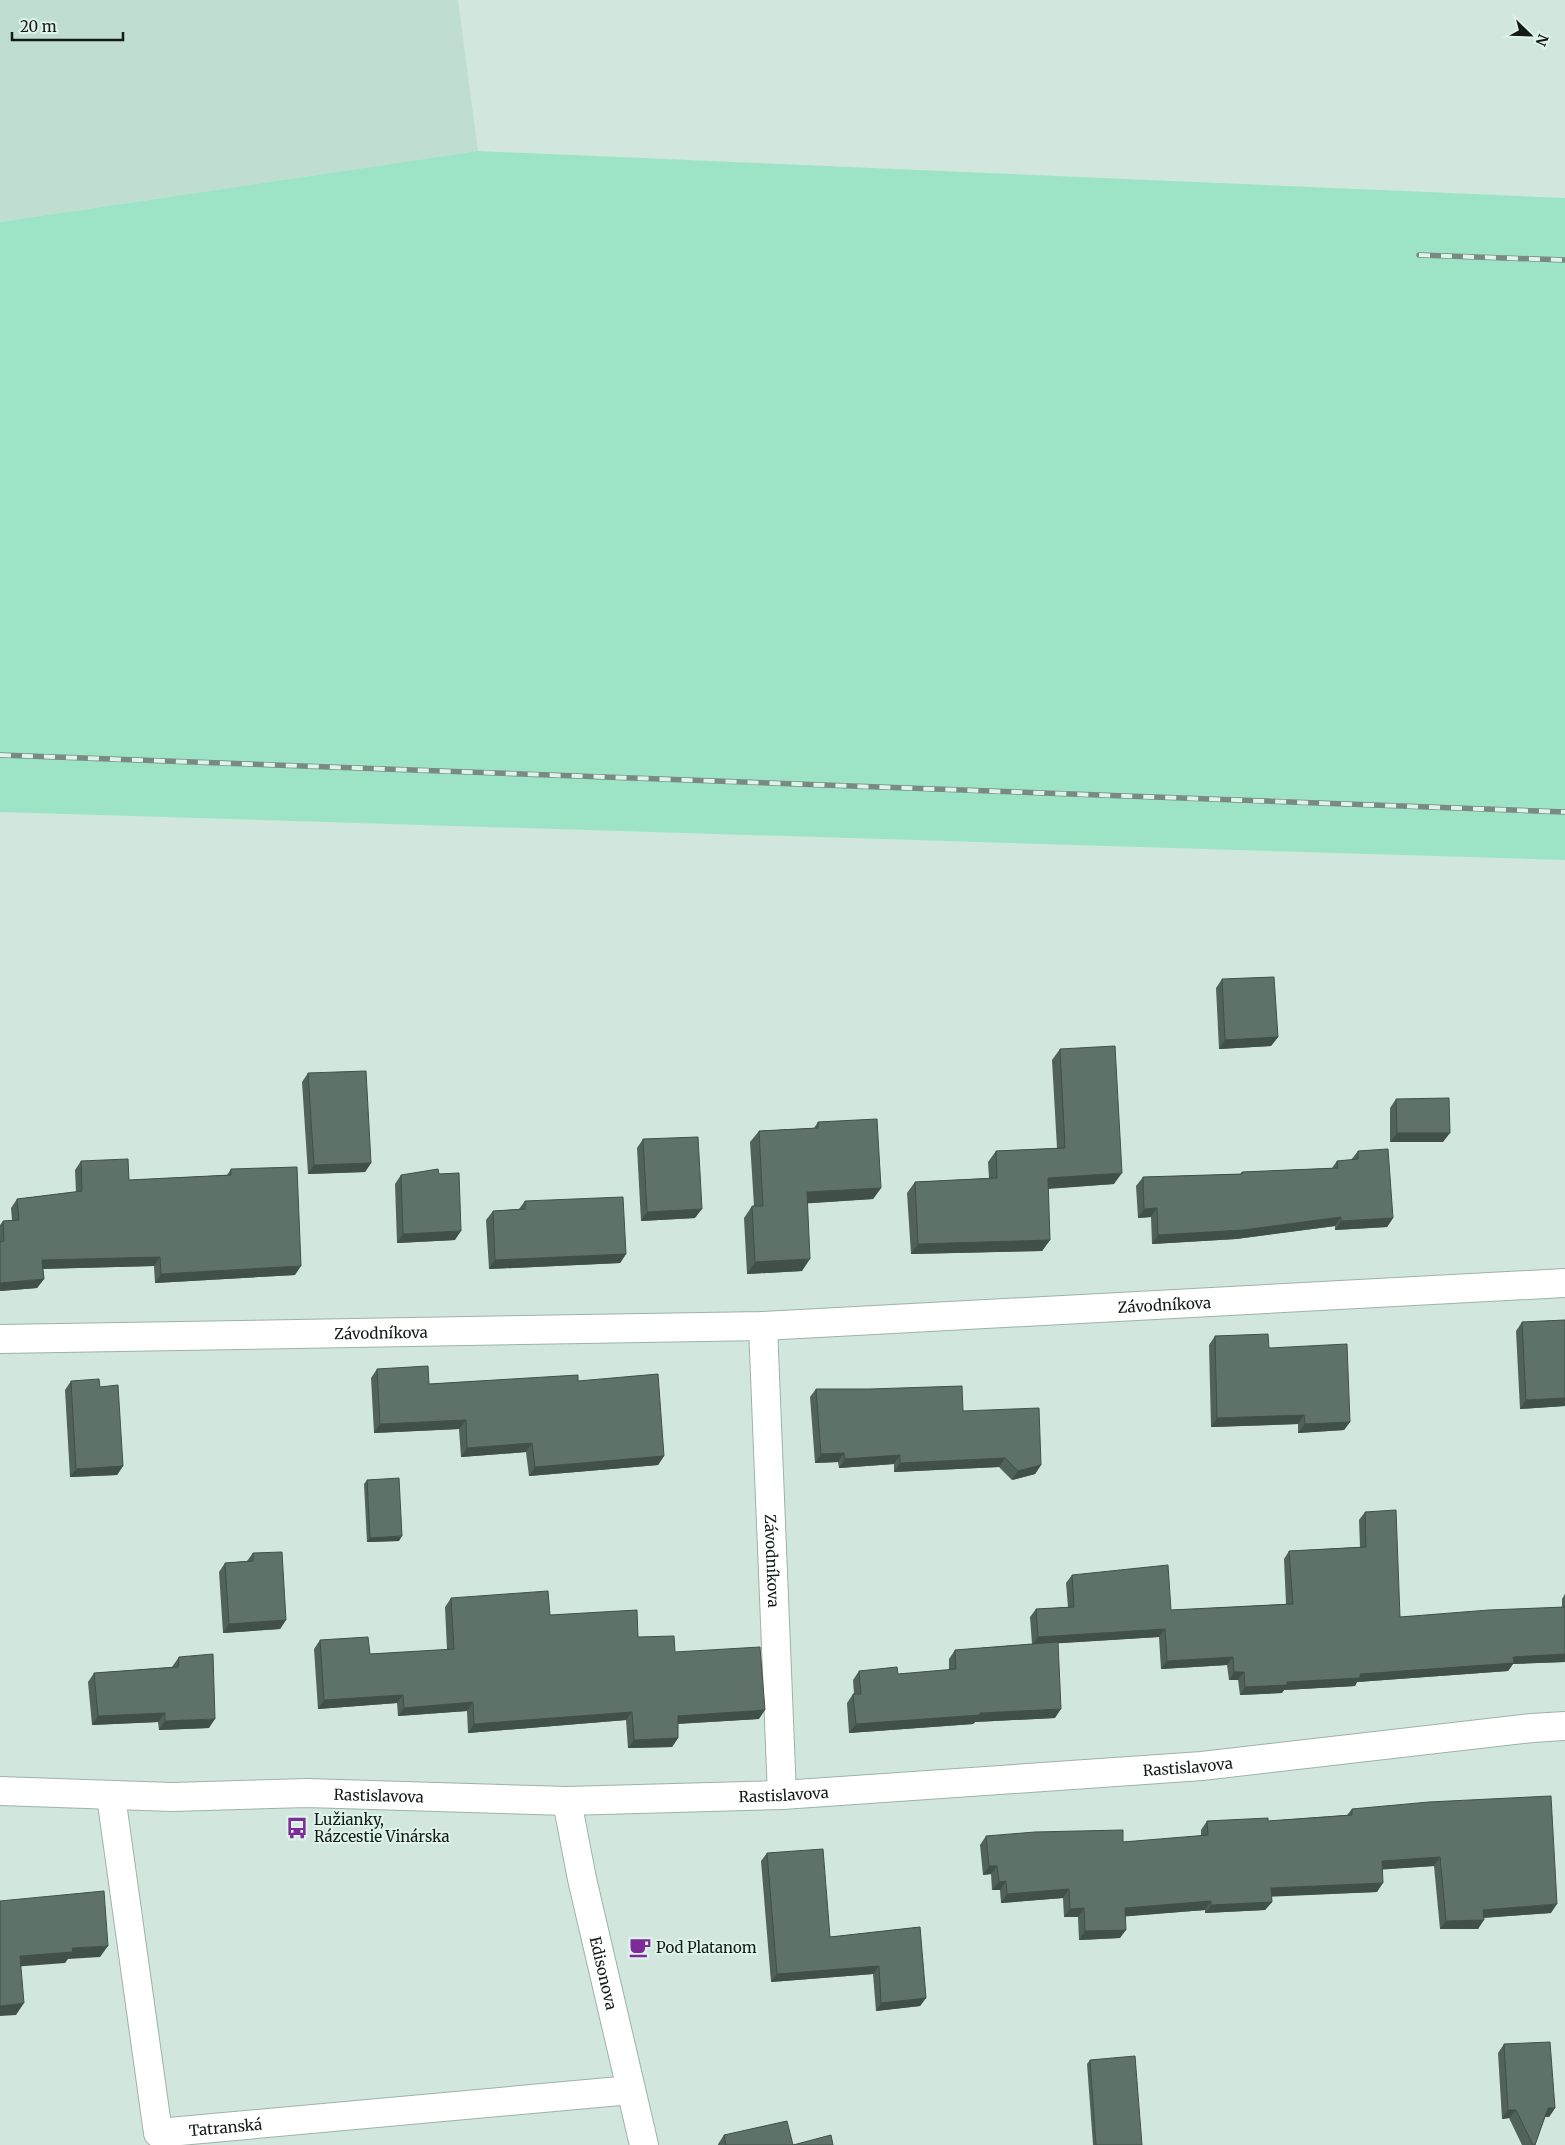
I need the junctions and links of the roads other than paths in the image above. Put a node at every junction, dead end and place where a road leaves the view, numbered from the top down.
1 (1565, 1283) edge
2 (763, 1326) junction
3 (0, 1339) edge
4 (1565, 1726) edge
5 (0, 1791) edge
6 (782, 1795) junction
7 (111, 1796) junction
8 (567, 1801) junction
9 (631, 2090) junction
10 (644, 2145) edge

1 - 2 street, Závodníkova
2 - 3 street, Závodníkova
2 - 6 street, Závodníkova
4 - 6 street, Rastislavova
5 - 7 street, Rastislavova
6 - 8 street, Rastislavova
7 - 8 street, Rastislavova
7 - 9 street, Tatranská
8 - 9 street, Edisonova
9 - 10 street, Edisonova

